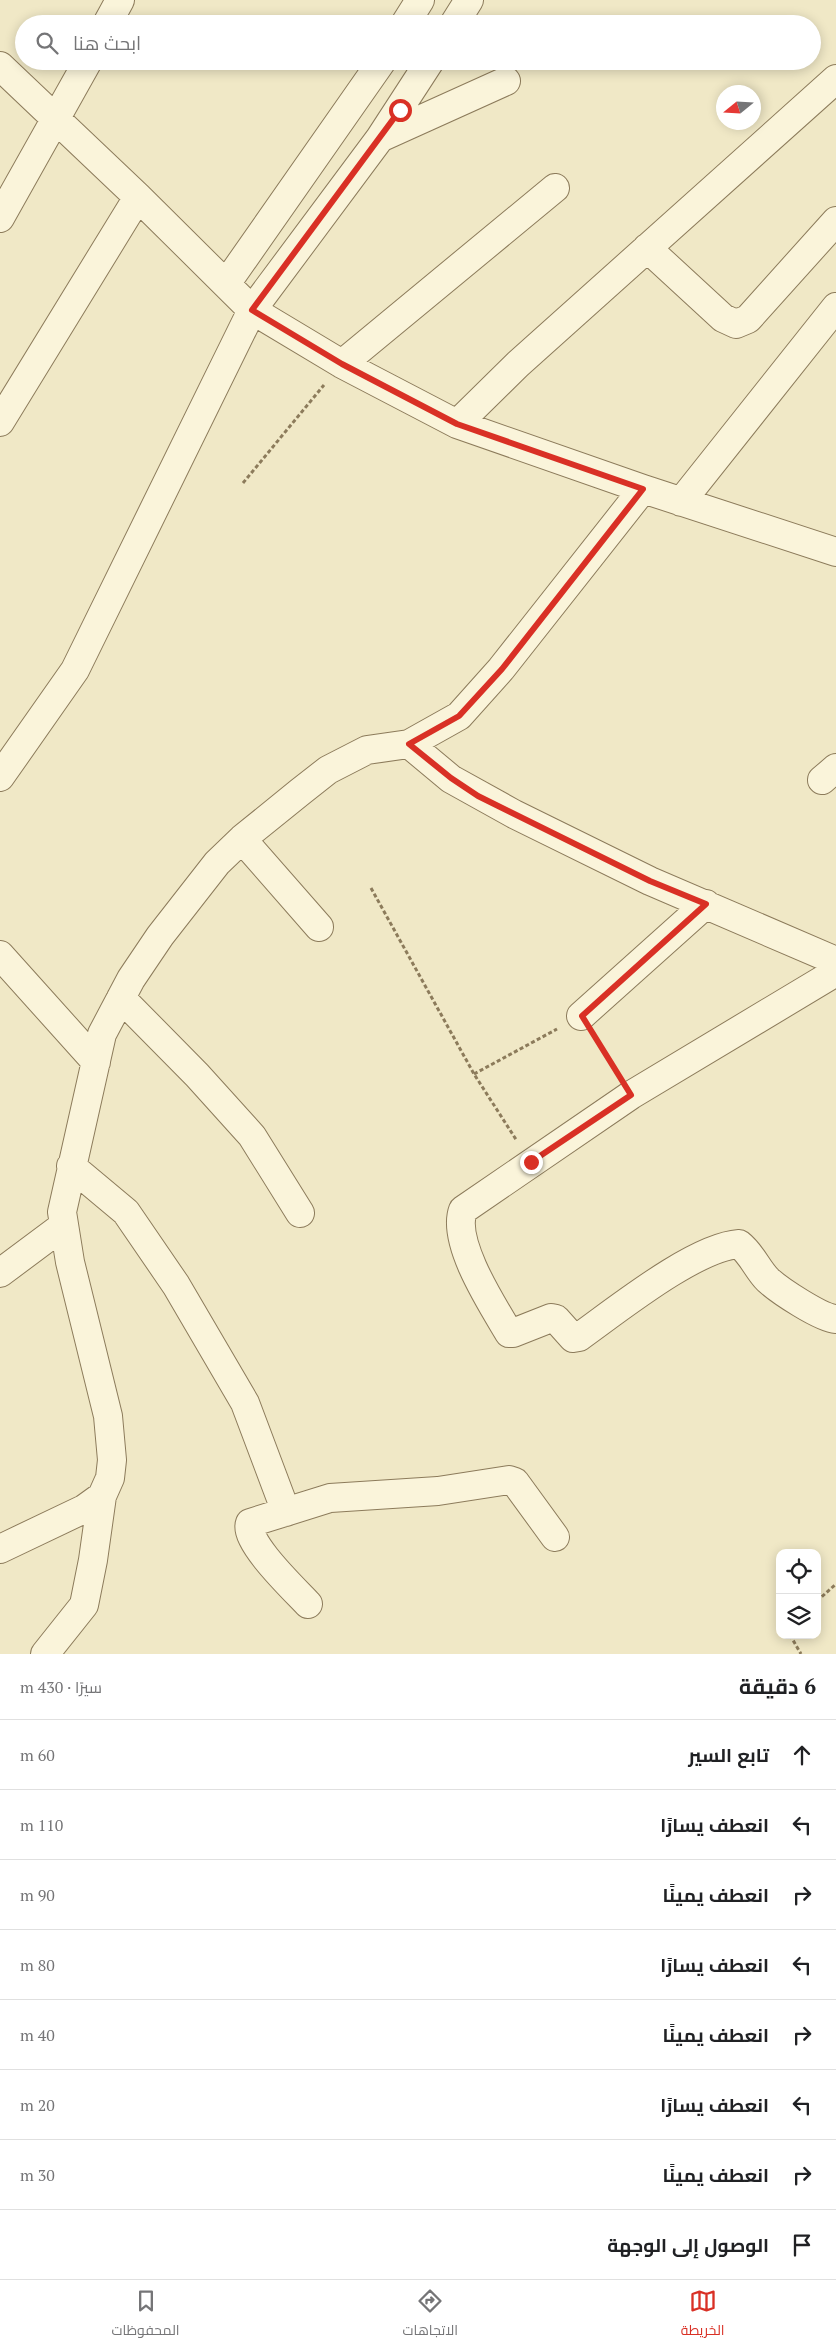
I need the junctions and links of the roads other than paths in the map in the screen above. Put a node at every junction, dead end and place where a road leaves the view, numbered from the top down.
1 (120, 0) edge
2 (420, 0) edge
3 (469, 0) edge
4 (112, 15) edge
5 (411, 15) edge
6 (460, 15) edge
7 (0, 66) edge
8 (83, 70) edge
9 (376, 70) edge
10 (424, 70) edge
11 (836, 79) edge
12 (506, 81) dead end
13 (57, 120) junction
14 (380, 138) junction
15 (555, 188) dead end
16 (138, 197) junction
17 (0, 218) edge
18 (836, 221) edge
19 (648, 248) junction
20 (226, 284) junction
21 (836, 307) edge
22 (252, 310) junction
23 (342, 364) junction
24 (0, 422) edge
25 (457, 424) junction
26 (643, 489) junction
27 (681, 502) junction
28 (836, 552) edge
29 (409, 744) junction
30 (0, 777) edge
31 (242, 839) junction
32 (706, 904) junction
33 (319, 927) dead end
34 (0, 955) edge
35 (836, 961) edge
36 (836, 972) edge
37 (122, 998) junction
38 (582, 1016) road end
39 (96, 1062) junction
40 (71, 1166) junction
41 (300, 1213) dead end
42 (63, 1226) junction
43 (0, 1273) edge
44 (836, 1319) edge
45 (102, 1496) junction
46 (286, 1512) junction
47 (555, 1537) dead end
48 (0, 1549) edge
49 (308, 1604) dead end
50 (45, 1654) edge

1 - 4 street
2 - 5 street
3 - 6 street
7 - 13 street
8 - 13 street
9 - 20 street
10 - 14 street
11 - 19 street
12 - 14 street
13 - 16 street
13 - 17 street
14 - 22 street
15 - 23 street
16 - 20 street
16 - 24 street
18 - 19 street
19 - 25 street
20 - 22 street
21 - 27 street
22 - 23 street
22 - 30 street
23 - 25 street
25 - 26 street
26 - 27 street
26 - 29 street
27 - 28 street
29 - 31 street
29 - 32 street
31 - 33 street
31 - 37 street
32 - 35 street
32 - 38 street
34 - 39 street
36 - 44 street
37 - 39 street
37 - 41 street
39 - 40 street
40 - 42 street
40 - 46 street
42 - 43 street
42 - 45 street
45 - 48 street
45 - 50 street
46 - 47 street
46 - 49 street

